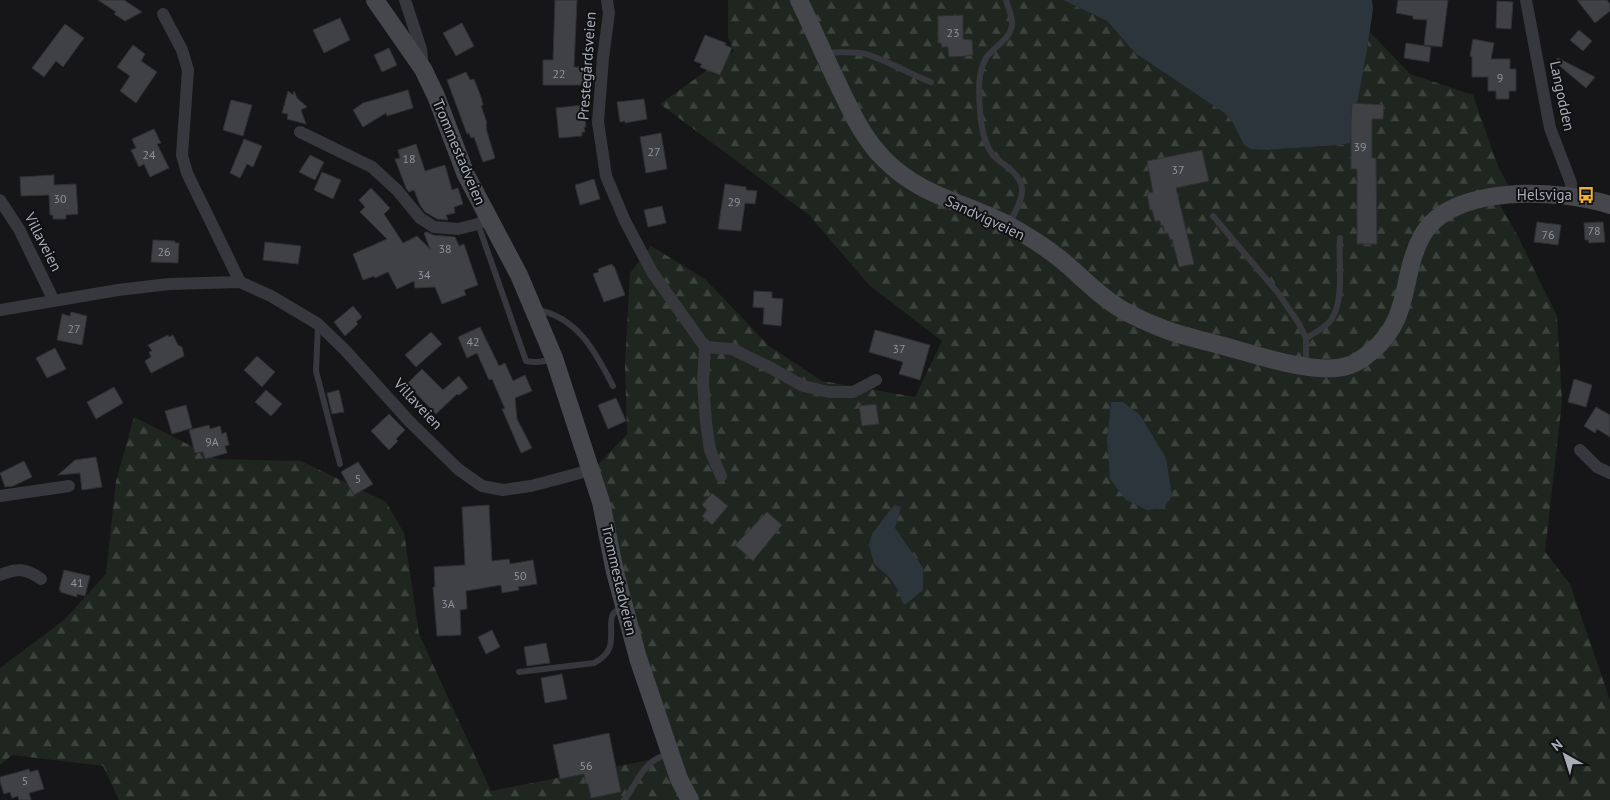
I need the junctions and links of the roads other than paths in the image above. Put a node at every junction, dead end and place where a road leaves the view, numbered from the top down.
1 (375, 0) edge
2 (405, 0) edge
3 (607, 0) edge
4 (799, 0) edge
5 (1006, 0) edge
6 (1526, 0) edge
7 (163, 14) dead end
8 (823, 53) junction
9 (423, 69) junction
10 (931, 82) dead end
11 (300, 132) dead end
12 (1571, 196) junction
13 (0, 200) edge
14 (1610, 205) edge
15 (1213, 216) dead end
16 (483, 221) junction
17 (1010, 226) junction
18 (1340, 238) dead end
19 (240, 282) junction
20 (54, 301) junction
21 (534, 309) junction
22 (0, 310) edge
23 (318, 324) junction
24 (1306, 338) junction
25 (705, 347) junction
26 (554, 358) junction
27 (1306, 367) junction
28 (876, 380) dead end
29 (613, 386) dead end
30 (1580, 450) dead end
31 (340, 464) dead end
32 (591, 470) junction
33 (1610, 473) edge
34 (721, 476) dead end
35 (70, 486) dead end
36 (0, 496) edge
37 (0, 575) edge
38 (41, 579) dead end
39 (624, 606) junction
40 (519, 672) dead end
41 (670, 754) junction
42 (624, 800) edge
43 (690, 800) edge

1 - 9 main road, Trommestadveien
2 - 9 street
3 - 25 street, Prestegårdsveien
4 - 8 main road, Sandvigveien
5 - 17 lane
6 - 12 street, Langodden
7 - 19 street
8 - 10 lane
8 - 17 main road, Sandvigveien
9 - 16 main road, Trommestadveien
11 - 16 street
12 - 14 main road, Sandvigveien
12 - 27 main road, Sandvigveien
13 - 20 street, Villaveien
15 - 24 lane
16 - 21 main road, Trommestadveien
16 - 26 lane, Trommestadveien
17 - 27 main road, Sandvigveien
18 - 24 lane
19 - 20 street, Villaveien
19 - 23 street, Villaveien
20 - 22 street, Villaveien
21 - 26 main road, Trommestadveien
21 - 29 lane
23 - 31 lane
23 - 32 street, Villaveien
24 - 27 lane
25 - 28 street
25 - 34 street
26 - 32 main road, Trommestadveien
30 - 33 street
32 - 39 main road, Trommestadveien
35 - 36 street
37 - 38 street
39 - 40 lane
39 - 41 main road, Trommestadveien
41 - 42 lane
41 - 43 main road, Trommestadveien

